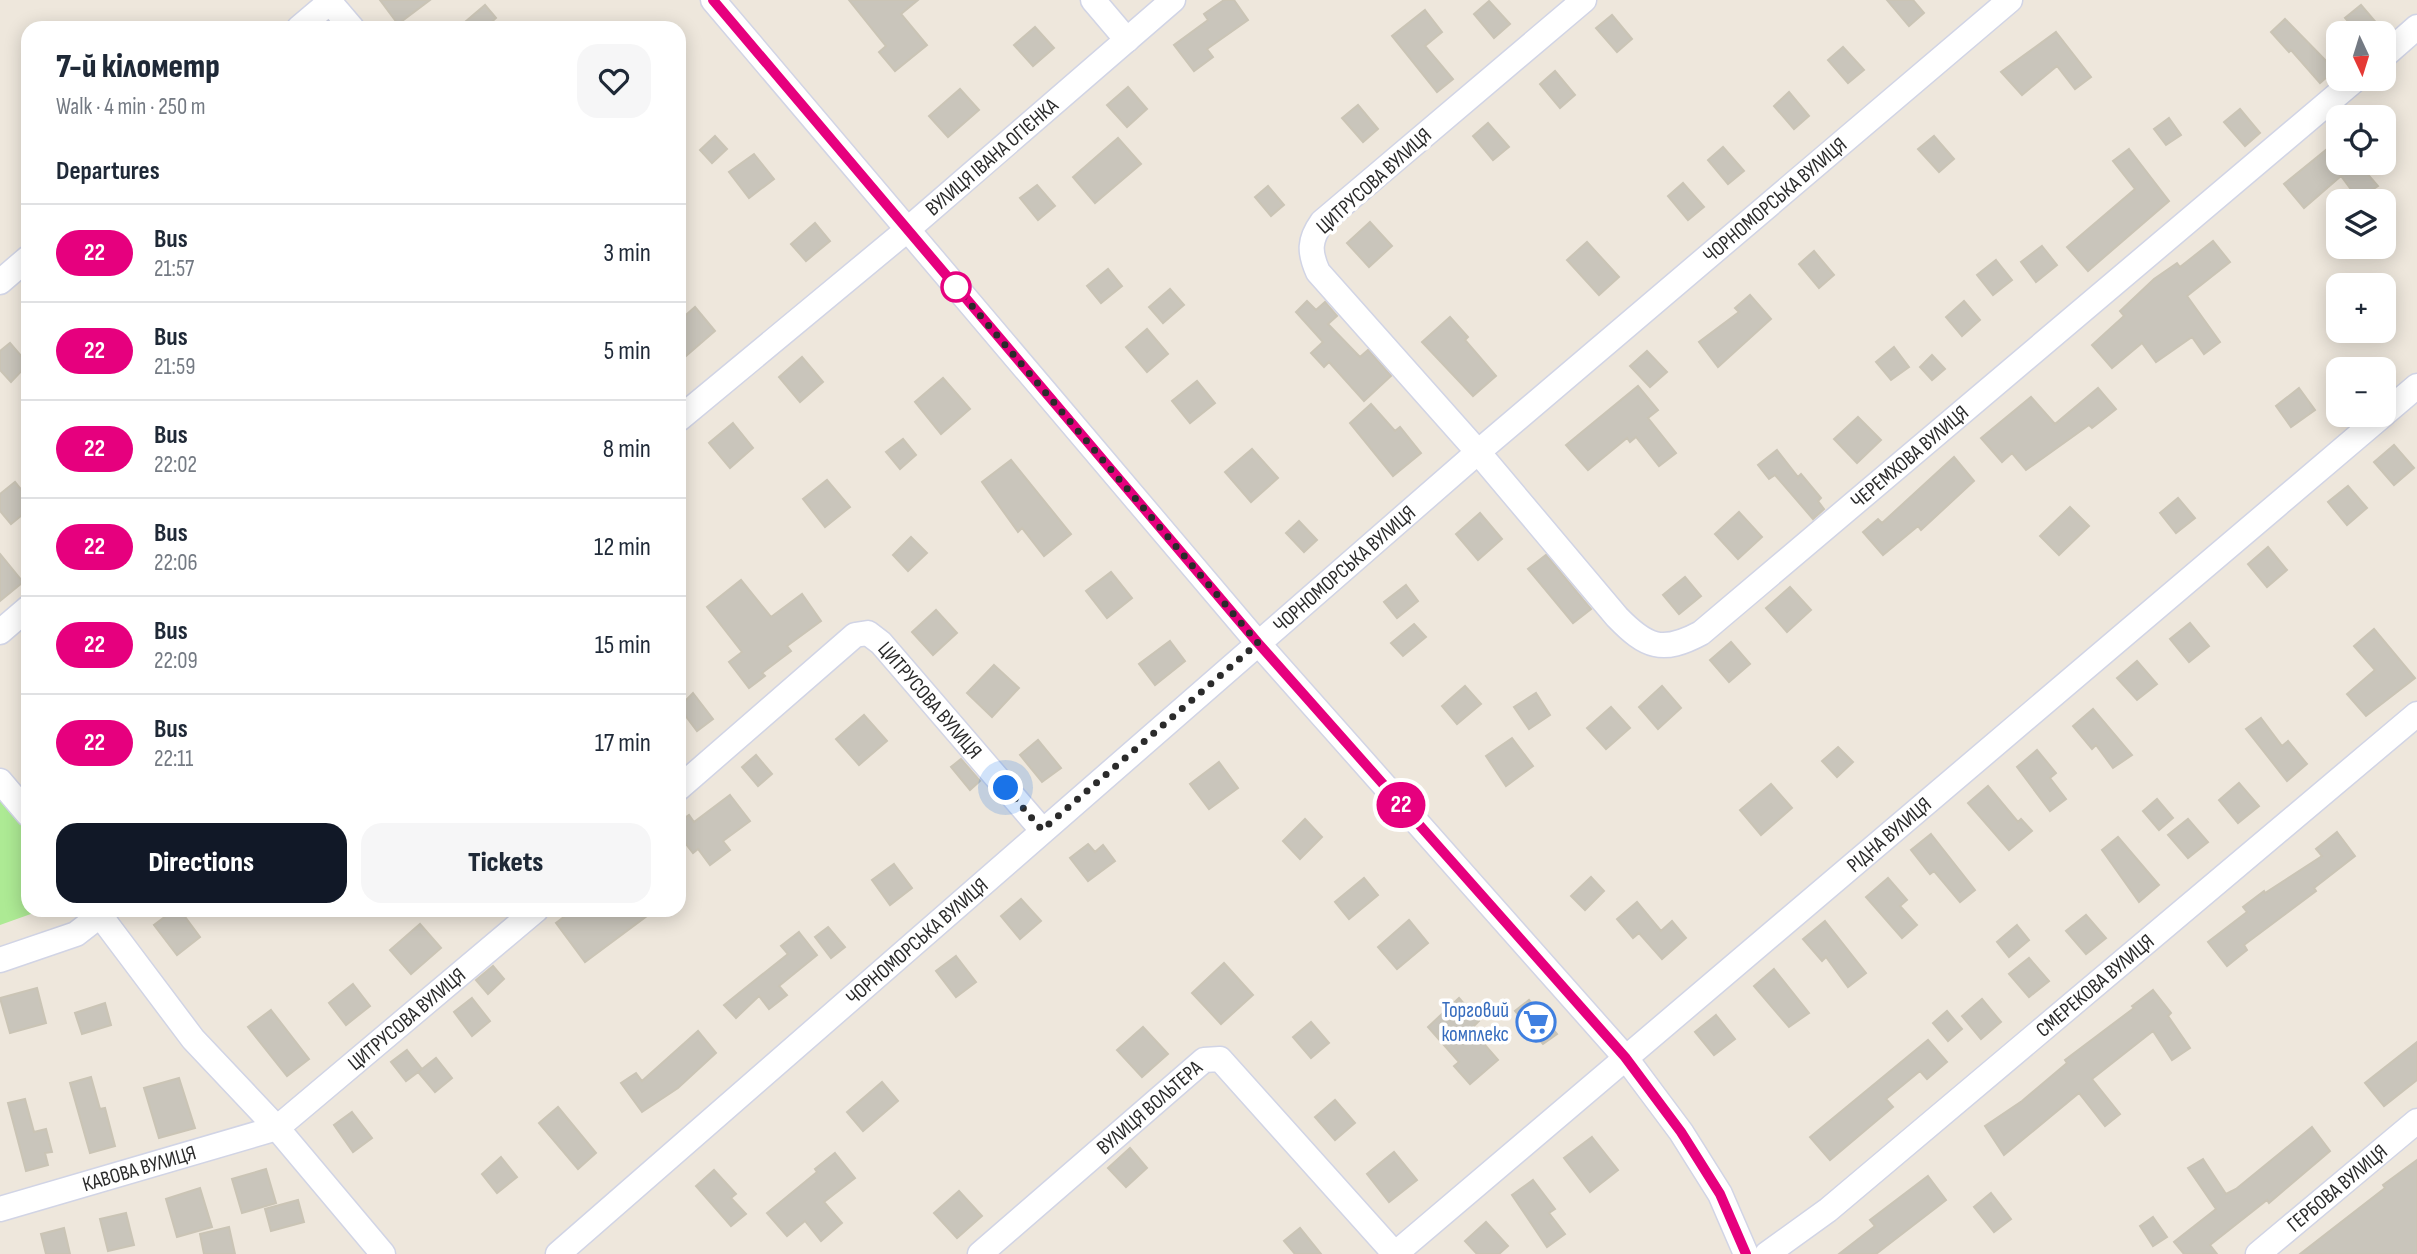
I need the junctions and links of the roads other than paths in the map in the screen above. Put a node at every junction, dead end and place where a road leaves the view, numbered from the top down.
1 (713, 0) edge
2 (1093, 0) edge
3 (1173, 0) edge
4 (1584, 0) edge
5 (2010, 0) edge
6 (330, 1) edge
7 (307, 21) edge
8 (346, 21) edge
9 (2417, 27) edge
10 (1127, 40) junction
11 (2396, 45) edge
12 (2342, 91) edge
13 (907, 230) junction
14 (21, 264) edge
15 (0, 282) edge
16 (2417, 386) edge
17 (2396, 404) edge
18 (686, 408) edge
19 (2369, 427) edge
20 (1478, 452) junction
21 (21, 614) edge
22 (0, 632) edge
23 (1258, 643) junction
24 (2417, 714) edge
25 (0, 781) edge
26 (686, 782) edge
27 (21, 806) edge
28 (1042, 830) junction
29 (96, 917) edge
30 (104, 917) edge
31 (528, 917) edge
32 (0, 960) edge
33 (1625, 1057) junction
34 (2417, 1121) edge
35 (277, 1128) junction
36 (0, 1209) edge
37 (383, 1254) edge
38 (558, 1254) edge
39 (980, 1254) edge
40 (1395, 1254) edge
41 (1746, 1254) edge
42 (1767, 1254) edge
43 (2258, 1254) edge

1 - 13 street
2 - 10 street
3 - 10 street, ВУЛИЦЯ ІВАНА ОГІЄНКА
4 - 20 street, ЦИТРУСОВА ВУЛИЦЯ
5 - 20 street, ЧОРНОМОРСЬКА ВУЛИЦЯ
6 - 7 street
6 - 8 street
9 - 11 street
10 - 13 street, ВУЛИЦЯ ІВАНА ОГІЄНКА
12 - 20 street, ЧЕРЕМХОВА ВУЛИЦЯ
13 - 18 street, ВУЛИЦЯ ІВАНА ОГІЄНКА
13 - 23 street
14 - 15 street
16 - 17 street, РІДНА ВУЛИЦЯ
19 - 33 street, РІДНА ВУЛИЦЯ
20 - 23 street, ЧОРНОМОРСЬКА ВУЛИЦЯ
21 - 22 street
23 - 28 street, ЧОРНОМОРСЬКА ВУЛИЦЯ
23 - 33 street
24 - 42 street, СМЕРЕКОВА ВУЛИЦЯ
25 - 27 street
26 - 28 street, ЦИТРУСОВА ВУЛИЦЯ
28 - 38 street, ЧОРНОМОРСЬКА ВУЛИЦЯ
29 - 32 street
30 - 35 street
31 - 35 street, ЦИТРУСОВА ВУЛИЦЯ
33 - 40 street, РІДНА ВУЛИЦЯ
33 - 41 street
34 - 43 street, ГЕРБОВА ВУЛИЦЯ
35 - 36 street, КАВОВА ВУЛИЦЯ
35 - 37 street
39 - 40 street, ВУЛИЦЯ ВОЛЬТЕРА

